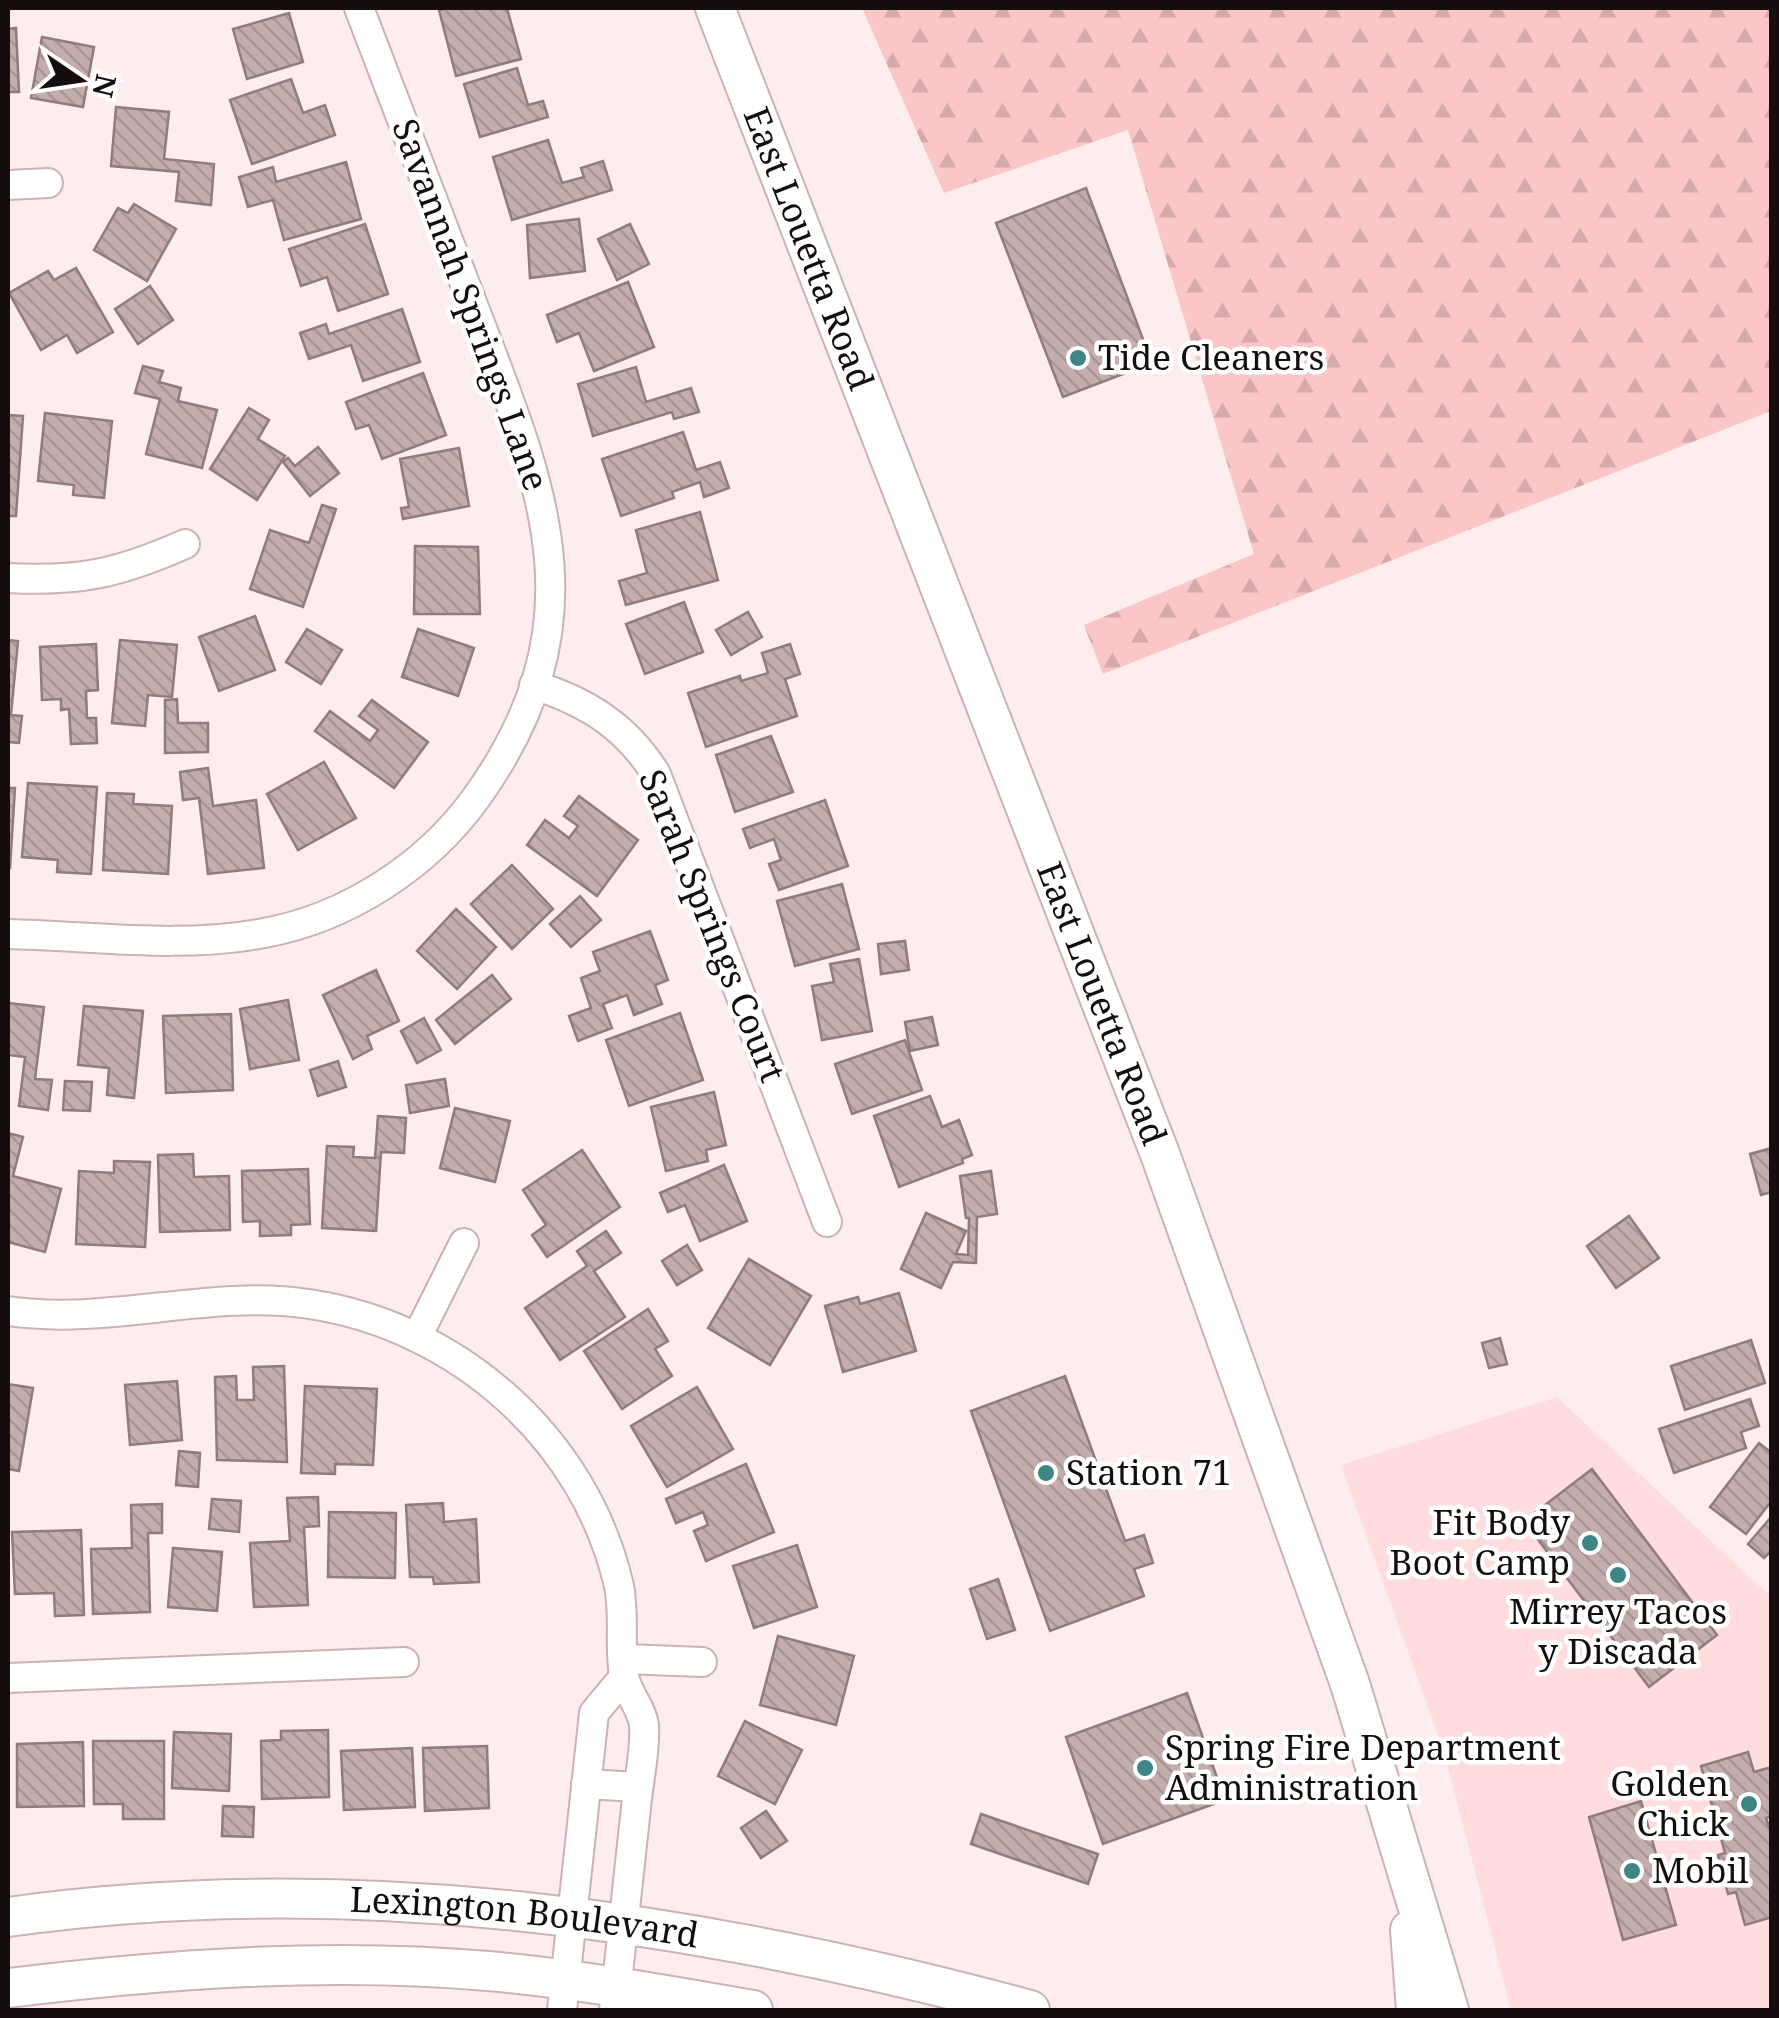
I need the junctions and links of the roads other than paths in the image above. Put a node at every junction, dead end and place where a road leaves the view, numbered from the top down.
1 (359, 8) edge
2 (715, 8) edge
3 (48, 183) dead end
4 (8, 185) edge
5 (186, 544) dead end
6 (8, 578) edge
7 (534, 685) junction
8 (8, 934) edge
9 (827, 1222) dead end
10 (464, 1243) dead end
11 (8, 1310) edge
12 (417, 1337) junction
13 (404, 1662) dead end
14 (702, 1662) dead end
15 (624, 1668) junction
16 (8, 1678) edge
17 (586, 1784) junction
18 (638, 1786) junction
19 (1405, 1858) junction
20 (572, 1916) junction
21 (8, 1917) edge
22 (625, 1923) junction
23 (8, 1988) edge
24 (564, 1996) edge
25 (615, 2000) edge
26 (753, 2010) edge
27 (1030, 2010) edge
28 (1416, 2010) edge
29 (1450, 2010) edge

1 - 7 street, Savannah Springs Lane
2 - 19 main road, East Louetta Road
3 - 4 street
5 - 6 street
7 - 8 street, Savannah Springs Lane
7 - 9 street, Sarah Springs Court
10 - 12 street
11 - 12 street
12 - 15 street
13 - 16 street
14 - 15 street
15 - 17 street
15 - 18 street
17 - 18 street
17 - 20 street
18 - 22 street
19 - 28 main road
19 - 29 main road, East Louetta Road
20 - 21 main road, Lexington Boulevard
20 - 22 main road, Lexington Boulevard
20 - 24 street
22 - 25 street
22 - 27 main road, Lexington Boulevard
23 - 24 main road, Lexington Boulevard
24 - 25 main road, Lexington Boulevard
25 - 26 main road, Lexington Boulevard

